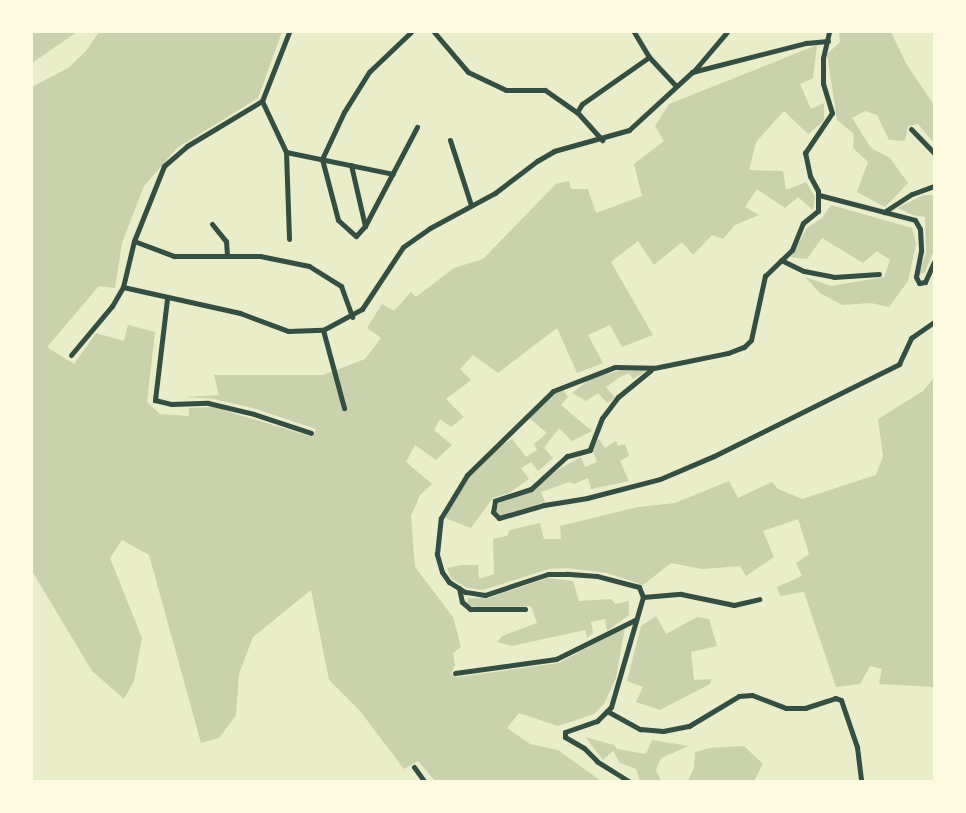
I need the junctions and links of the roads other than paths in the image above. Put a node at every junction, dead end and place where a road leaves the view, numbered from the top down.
1 (289, 32) edge
2 (411, 32) edge
3 (434, 32) edge
4 (634, 32) edge
5 (727, 32) edge
6 (829, 32) edge
7 (719, 34) edge
8 (828, 41) junction
9 (649, 57) junction
10 (692, 72) junction
11 (675, 85) junction
12 (262, 101) junction
13 (577, 111) junction
14 (417, 127) dead end
15 (911, 129) dead end
16 (450, 140) dead end
17 (602, 140) junction
18 (286, 152) junction
19 (934, 153) edge
20 (322, 159) junction
21 (351, 165) junction
22 (393, 174) junction
23 (934, 187) edge
24 (819, 195) junction
25 (471, 205) junction
26 (884, 212) junction
27 (212, 224) dead end
28 (365, 226) junction
29 (289, 239) dead end
30 (134, 240) junction
31 (227, 256) junction
32 (781, 260) junction
33 (934, 262) edge
34 (879, 274) dead end
35 (123, 287) junction
36 (167, 299) junction
37 (352, 317) junction
38 (934, 322) edge
39 (323, 330) junction
40 (71, 355) dead end
41 (654, 368) junction
42 (344, 408) dead end
43 (311, 433) dead end
44 (459, 588) junction
45 (643, 597) junction
46 (759, 599) dead end
47 (525, 610) dead end
48 (635, 621) junction
49 (455, 673) dead end
50 (607, 711) junction
51 (414, 767) dead end
52 (425, 782) edge
53 (630, 782) edge
54 (861, 782) edge

1 - 12 street
2 - 20 street
3 - 13 street
4 - 9 street
5 - 7 street
6 - 8 street
7 - 10 street
8 - 10 street
8 - 24 street
9 - 11 street
9 - 13 street
10 - 11 street
11 - 17 street
12 - 18 street
12 - 30 street
13 - 17 street
14 - 22 street
15 - 19 street
16 - 25 street
17 - 25 street
18 - 20 street
18 - 29 street
20 - 21 street
20 - 28 street
21 - 22 street
21 - 28 street
22 - 28 street
23 - 26 street
24 - 26 street
24 - 32 street
25 - 37 street
26 - 33 street
27 - 31 street
30 - 31 street
30 - 35 street
31 - 37 street
32 - 34 street
32 - 41 street
35 - 36 street
35 - 40 street
36 - 39 street
36 - 43 street
37 - 39 street
38 - 41 street
39 - 42 street
41 - 44 street
44 - 45 street
44 - 47 street
45 - 46 street
45 - 48 street
48 - 49 street
48 - 50 street
50 - 53 street
50 - 54 street
51 - 52 street

